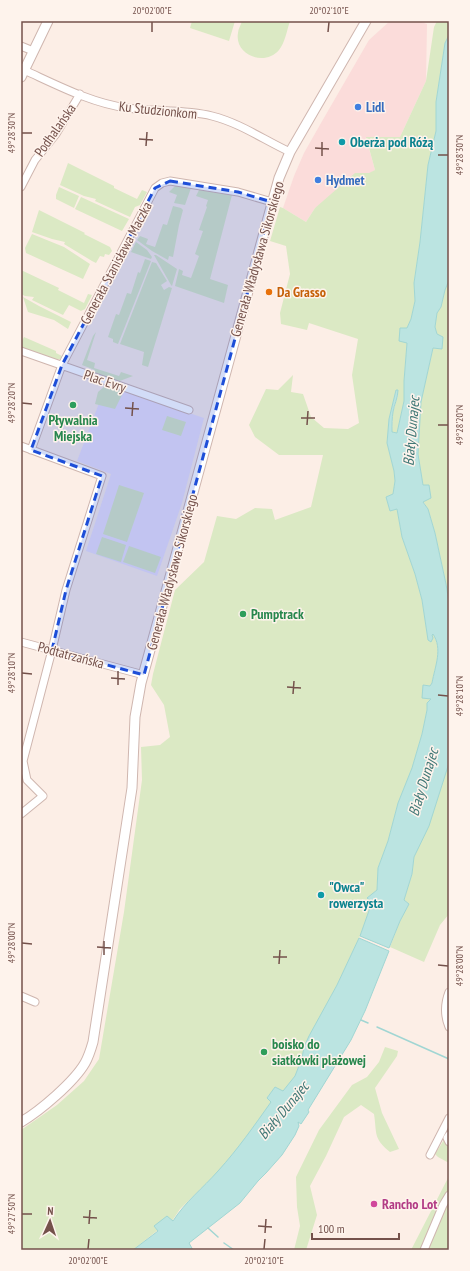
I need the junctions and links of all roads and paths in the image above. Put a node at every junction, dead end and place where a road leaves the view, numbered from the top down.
1 (48, 21) edge
2 (366, 21) edge
3 (21, 46) edge
4 (33, 51) junction
5 (23, 73) edge
6 (80, 94) junction
7 (290, 152) junction
8 (21, 187) edge
9 (272, 202) junction
10 (21, 351) edge
11 (62, 365) junction
12 (189, 410) dead end
13 (21, 446) edge
14 (31, 450) junction
15 (21, 642) edge
16 (52, 650) junction
17 (144, 675) junction
18 (21, 814) edge
19 (449, 992) edge
20 (21, 996) edge
21 (35, 1002) dead end
22 (449, 1027) edge
23 (449, 1118) edge
24 (21, 1122) edge
25 (449, 1134) edge
26 (449, 1142) edge
27 (430, 1155) dead end
28 (449, 1194) edge
29 (424, 1250) edge

1 - 4 street
2 - 7 street, Generała Władysława Sikorskiego
3 - 4 street
4 - 5 street
5 - 6 street, Ku Studzionkom
6 - 7 street, Ku Studzionkom
6 - 8 street, Podhalańska
7 - 9 street, Generała Władysława Sikorskiego
9 - 11 street, Generała Stanisława Maczka
9 - 17 street, Generała Władysława Sikorskiego
10 - 11 street, Plac Evry
11 - 12 street, Plac Evry
11 - 14 street, Generała Stanisława Maczka
13 - 14 street
14 - 16 street
15 - 16 street, Podtatrzańska
16 - 17 street, Podtatrzańska
16 - 18 street
17 - 24 street, Generała Władysława Sikorskiego
19 - 22 street
20 - 21 street
23 - 27 street
25 - 26 street
28 - 29 street

